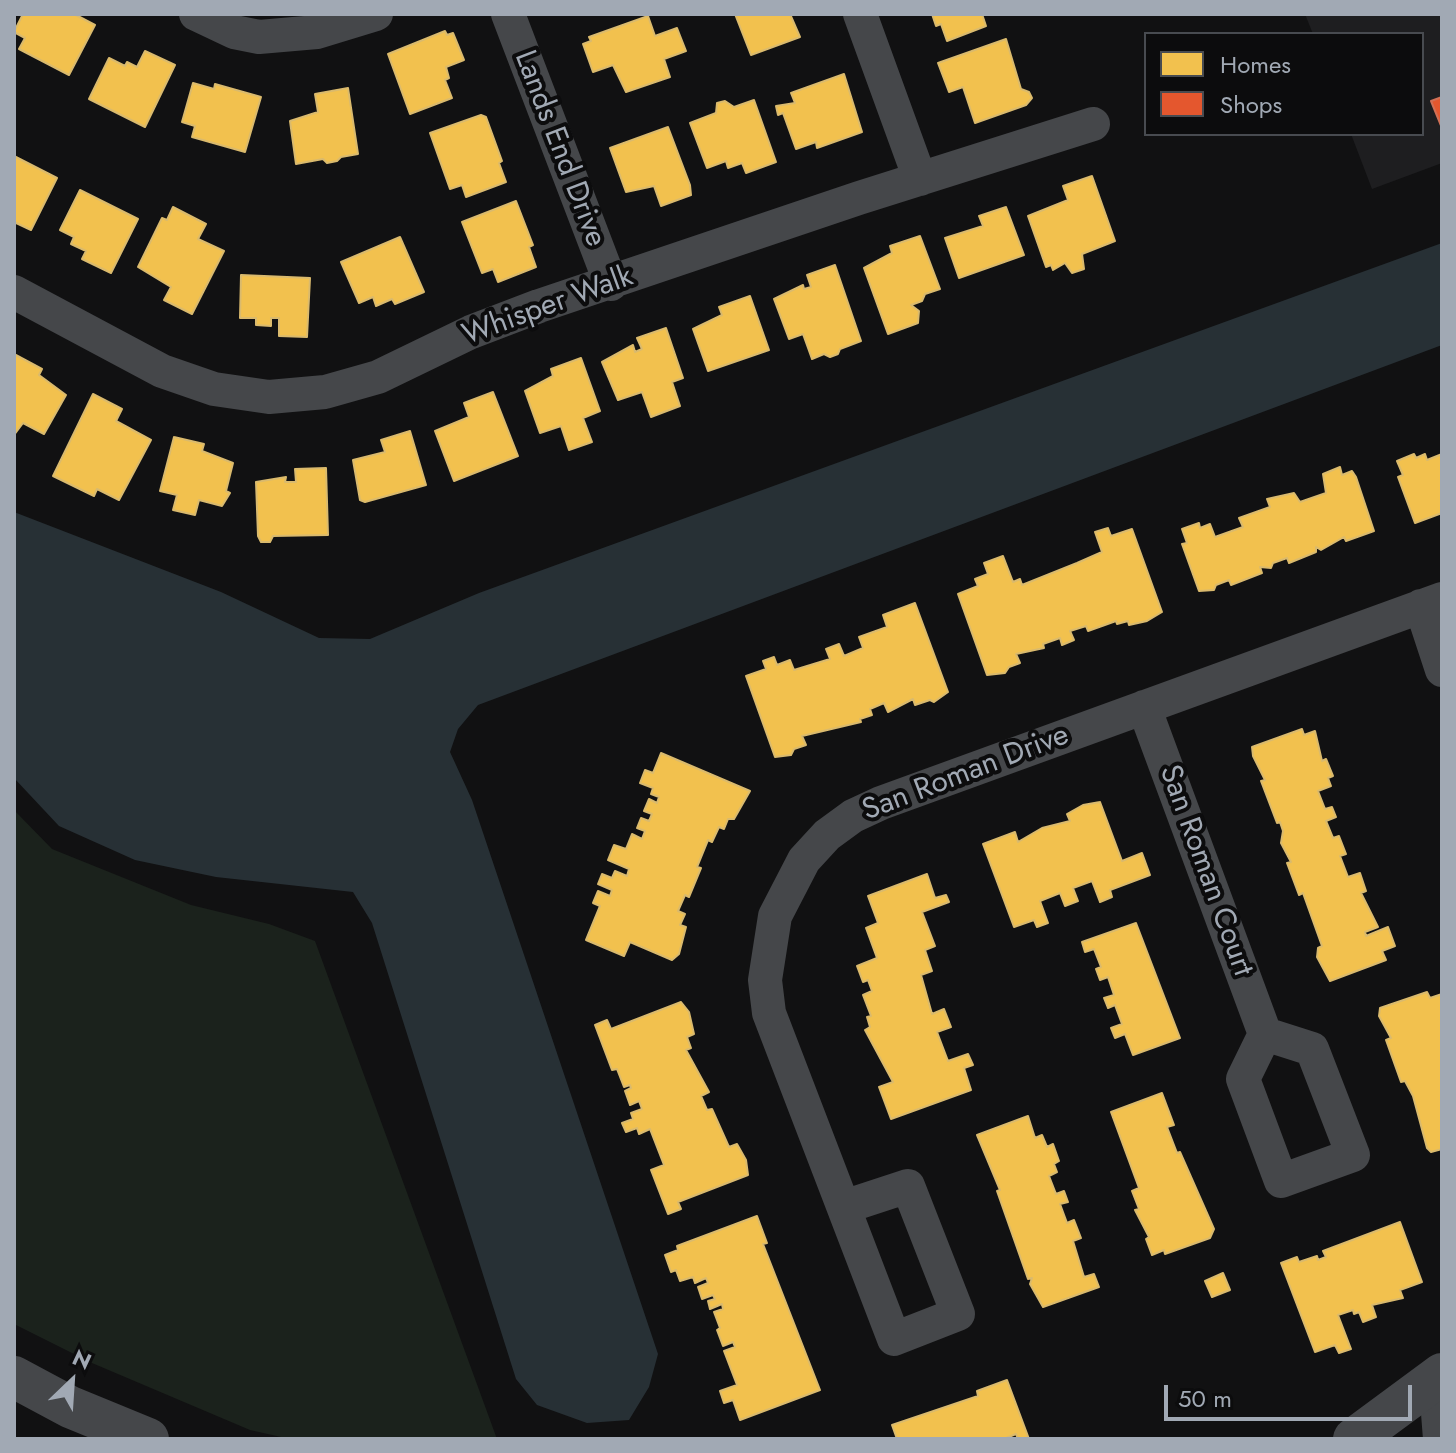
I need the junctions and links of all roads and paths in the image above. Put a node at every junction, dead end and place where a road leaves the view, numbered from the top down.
1 (196, 14) edge
2 (376, 14) edge
3 (508, 14) edge
4 (860, 14) edge
5 (1093, 124) dead end
6 (920, 179) junction
7 (611, 284) junction
8 (14, 292) edge
9 (1432, 602) edge
10 (1442, 670) edge
11 (1144, 707) junction
12 (1265, 1034) dead end
13 (844, 1207) dead end
14 (1441, 1373) edge
15 (14, 1377) edge
16 (148, 1439) edge
17 (1354, 1439) edge
18 (1440, 1439) edge

1 - 2 street
3 - 7 street, Lands End Drive
4 - 6 street
5 - 6 street, Whisper Walk
6 - 7 street, Whisper Walk
7 - 8 street, Whisper Walk
9 - 10 street
9 - 11 street, San Roman Drive
11 - 12 street, San Roman Court
11 - 13 street, San Roman Drive
14 - 17 street
14 - 18 street
15 - 16 street

